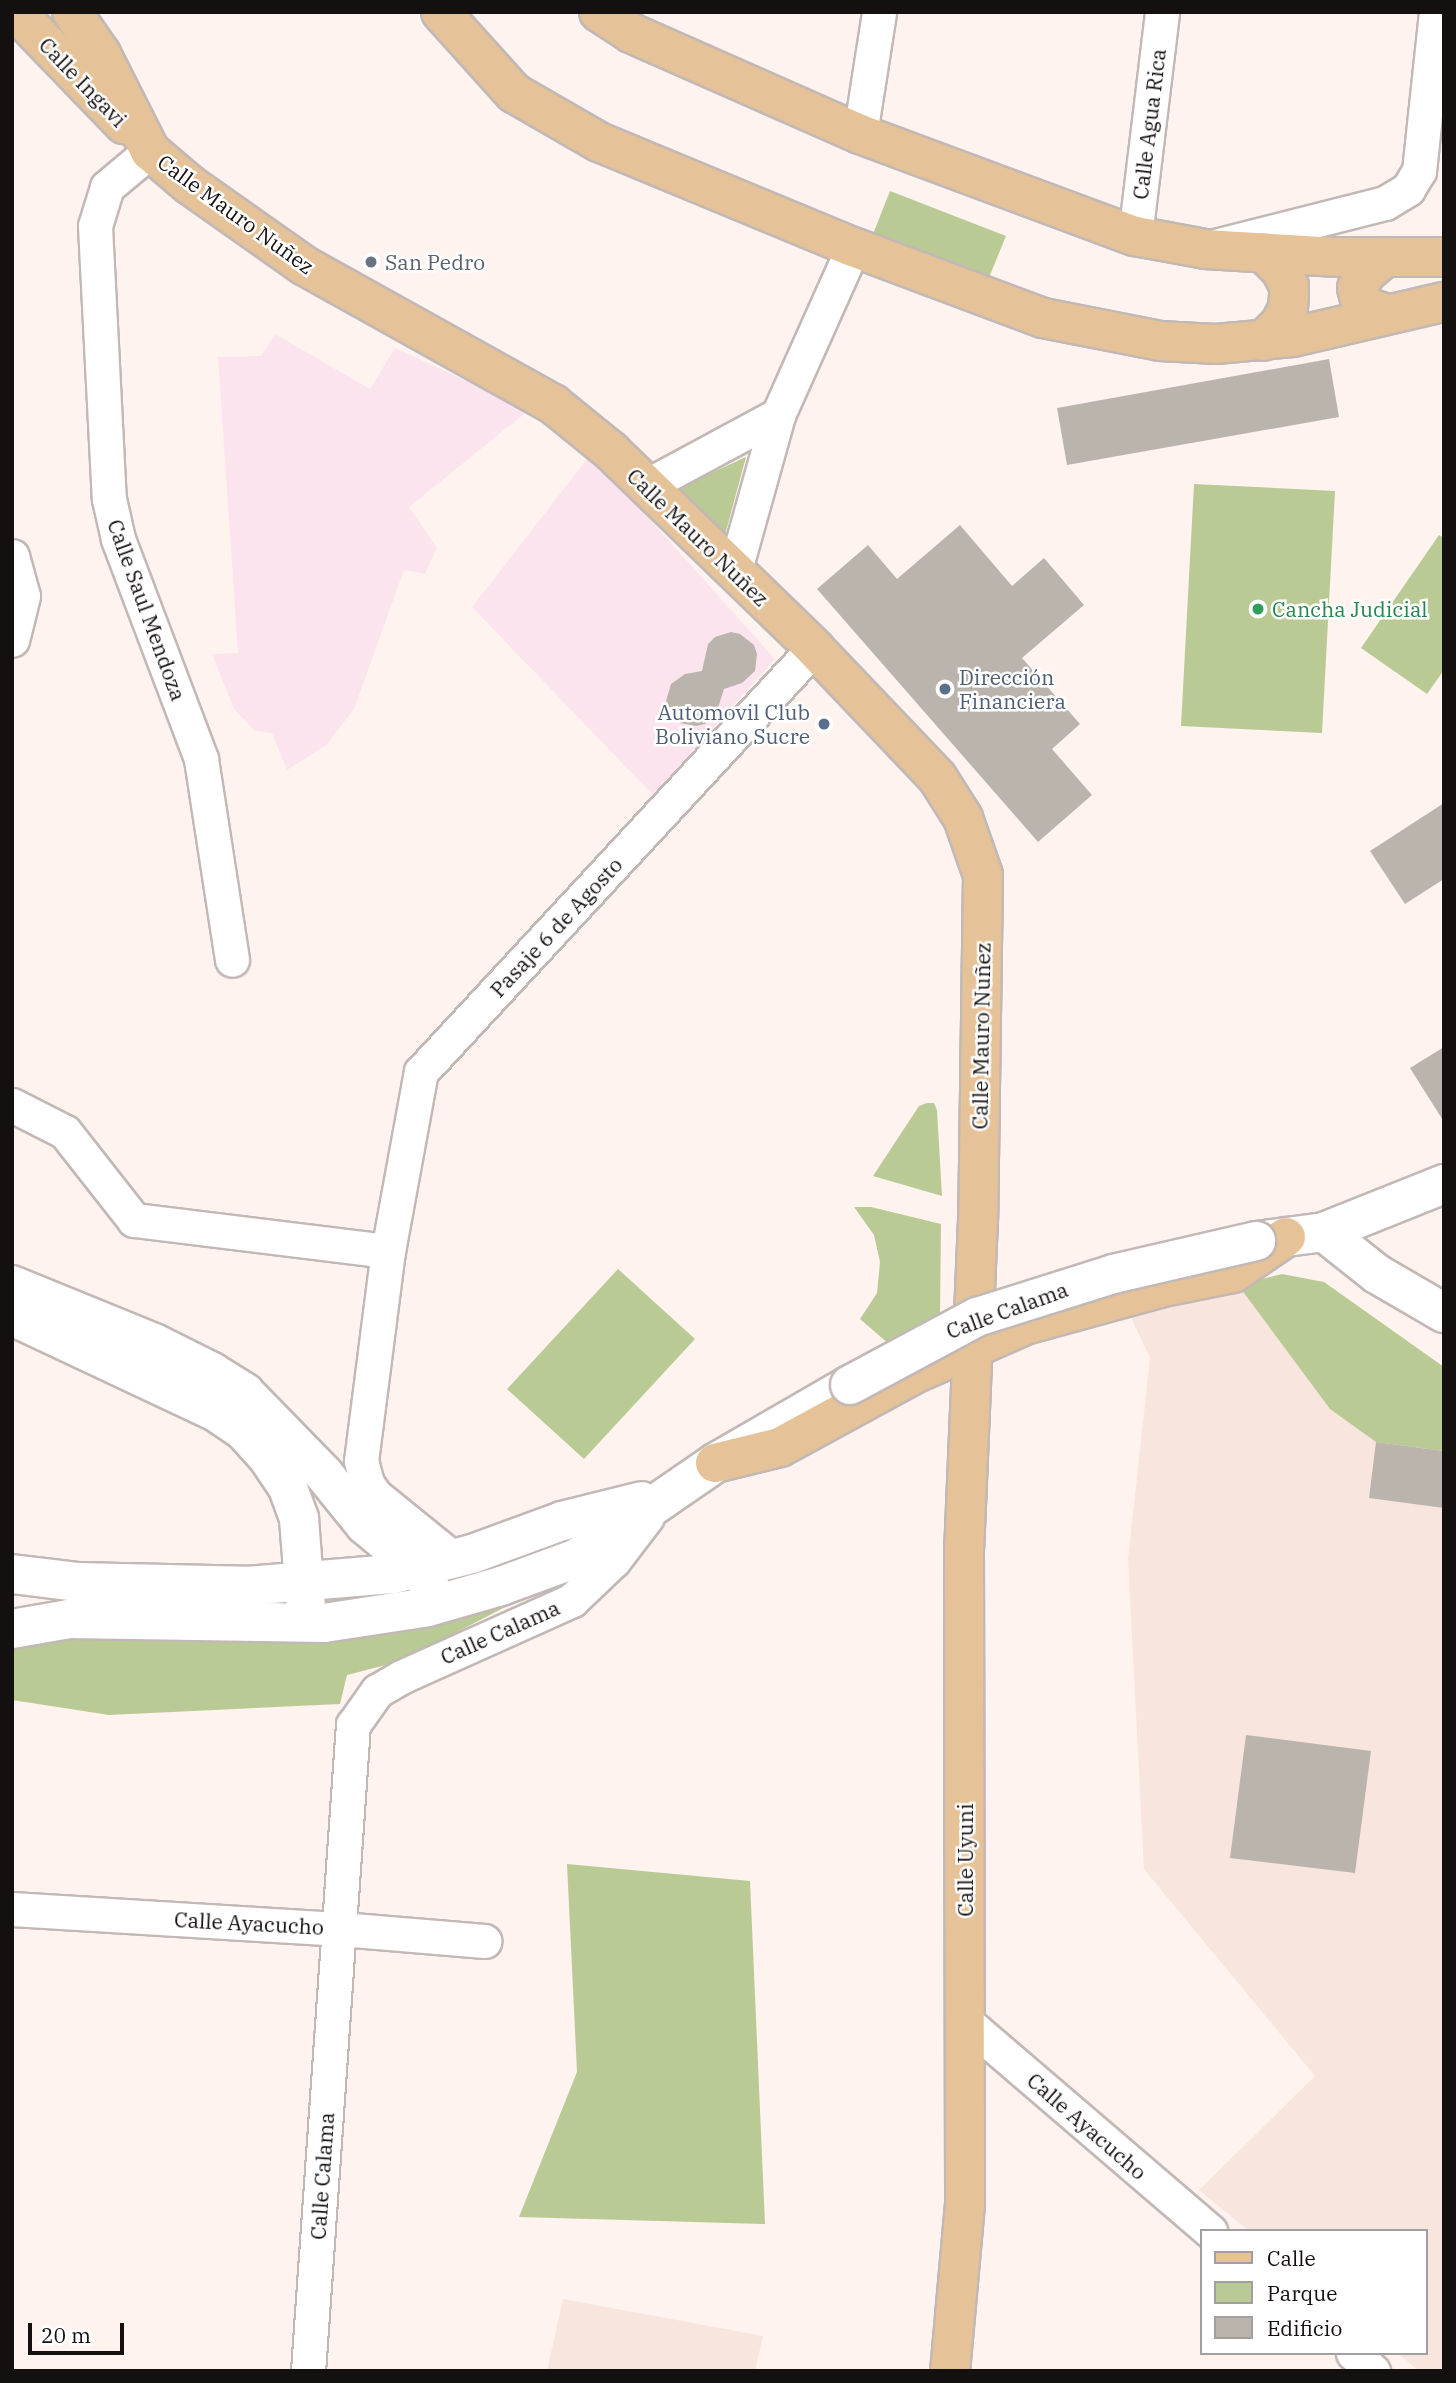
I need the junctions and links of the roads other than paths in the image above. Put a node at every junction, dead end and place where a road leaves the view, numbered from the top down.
1 (16, 12) edge
2 (72, 12) edge
3 (441, 12) edge
4 (598, 12) edge
5 (879, 12) edge
6 (1162, 12) edge
7 (1436, 12) edge
8 (860, 134) junction
9 (150, 151) junction
10 (1322, 218) junction
11 (1135, 236) junction
12 (853, 247) junction
13 (1205, 249) junction
14 (1337, 257) junction
15 (1385, 257) junction
16 (1444, 257) edge
17 (1283, 264) junction
18 (1444, 302) edge
19 (1387, 314) junction
20 (1263, 341) junction
21 (778, 415) junction
22 (646, 486) junction
23 (12, 556) edge
24 (734, 573) junction
25 (12, 640) edge
26 (814, 648) junction
27 (232, 960) dead end
28 (12, 1105) edge
29 (1444, 1184) edge
30 (1324, 1232) junction
31 (1271, 1239) junction
32 (388, 1251) junction
33 (12, 1285) edge
34 (1444, 1313) edge
35 (12, 1316) edge
36 (972, 1348) junction
37 (715, 1463) junction
38 (665, 1495) junction
39 (454, 1559) junction
40 (418, 1569) junction
41 (12, 1574) edge
42 (304, 1582) junction
43 (442, 1603) junction
44 (308, 1624) junction
45 (12, 1629) edge
46 (12, 1909) edge
47 (341, 1929) junction
48 (485, 1941) dead end
49 (965, 2021) junction
50 (1208, 2229) edge
51 (1355, 2355) edge
52 (308, 2371) edge
53 (950, 2371) edge
54 (1373, 2371) edge

1 - 9 main road, Calle Ingavi
2 - 9 main road, Calle Mauro Nuñez
3 - 12 main road
4 - 8 main road
5 - 8 street
6 - 11 street, Calle Agua Rica
7 - 10 street
8 - 11 main road
9 - 22 main road, Calle Mauro Nuñez
9 - 27 street, Calle Saul Mendoza
10 - 13 street
10 - 14 street
10 - 17 street
11 - 13 main road
12 - 20 main road
12 - 21 street
13 - 17 main road
14 - 15 main road
14 - 17 main road
15 - 16 main road
15 - 19 main road
17 - 20 main road
18 - 19 main road
19 - 20 main road
21 - 22 street
21 - 24 street
22 - 24 main road, Calle Mauro Nuñez
23 - 25 street
24 - 26 main road, Calle Mauro Nuñez
26 - 32 street, Pasaje 6 de Agosto
26 - 36 main road, Calle Mauro Nuñez
28 - 32 street
29 - 30 main road
30 - 31 main road, Calle Calama
30 - 34 main road
31 - 36 main road
31 - 37 main road, Calle Calama, bridge
32 - 39 street, Pasaje 6 de Agosto
33 - 40 main road
35 - 42 main road
36 - 37 main road
36 - 49 main road, Calle Uyuni
37 - 38 main road, Calle Calama
38 - 39 main road
38 - 43 main road
38 - 47 street, Calle Calama
39 - 40 main road
40 - 42 main road
40 - 43 main road
41 - 42 main road
42 - 44 main road
43 - 44 main road
44 - 45 main road
46 - 47 street, Calle Ayacucho
47 - 48 street, Calle Ayacucho
47 - 52 street, Calle Calama
49 - 50 street, Calle Ayacucho
49 - 53 main road, Calle Uyuni
51 - 54 street

